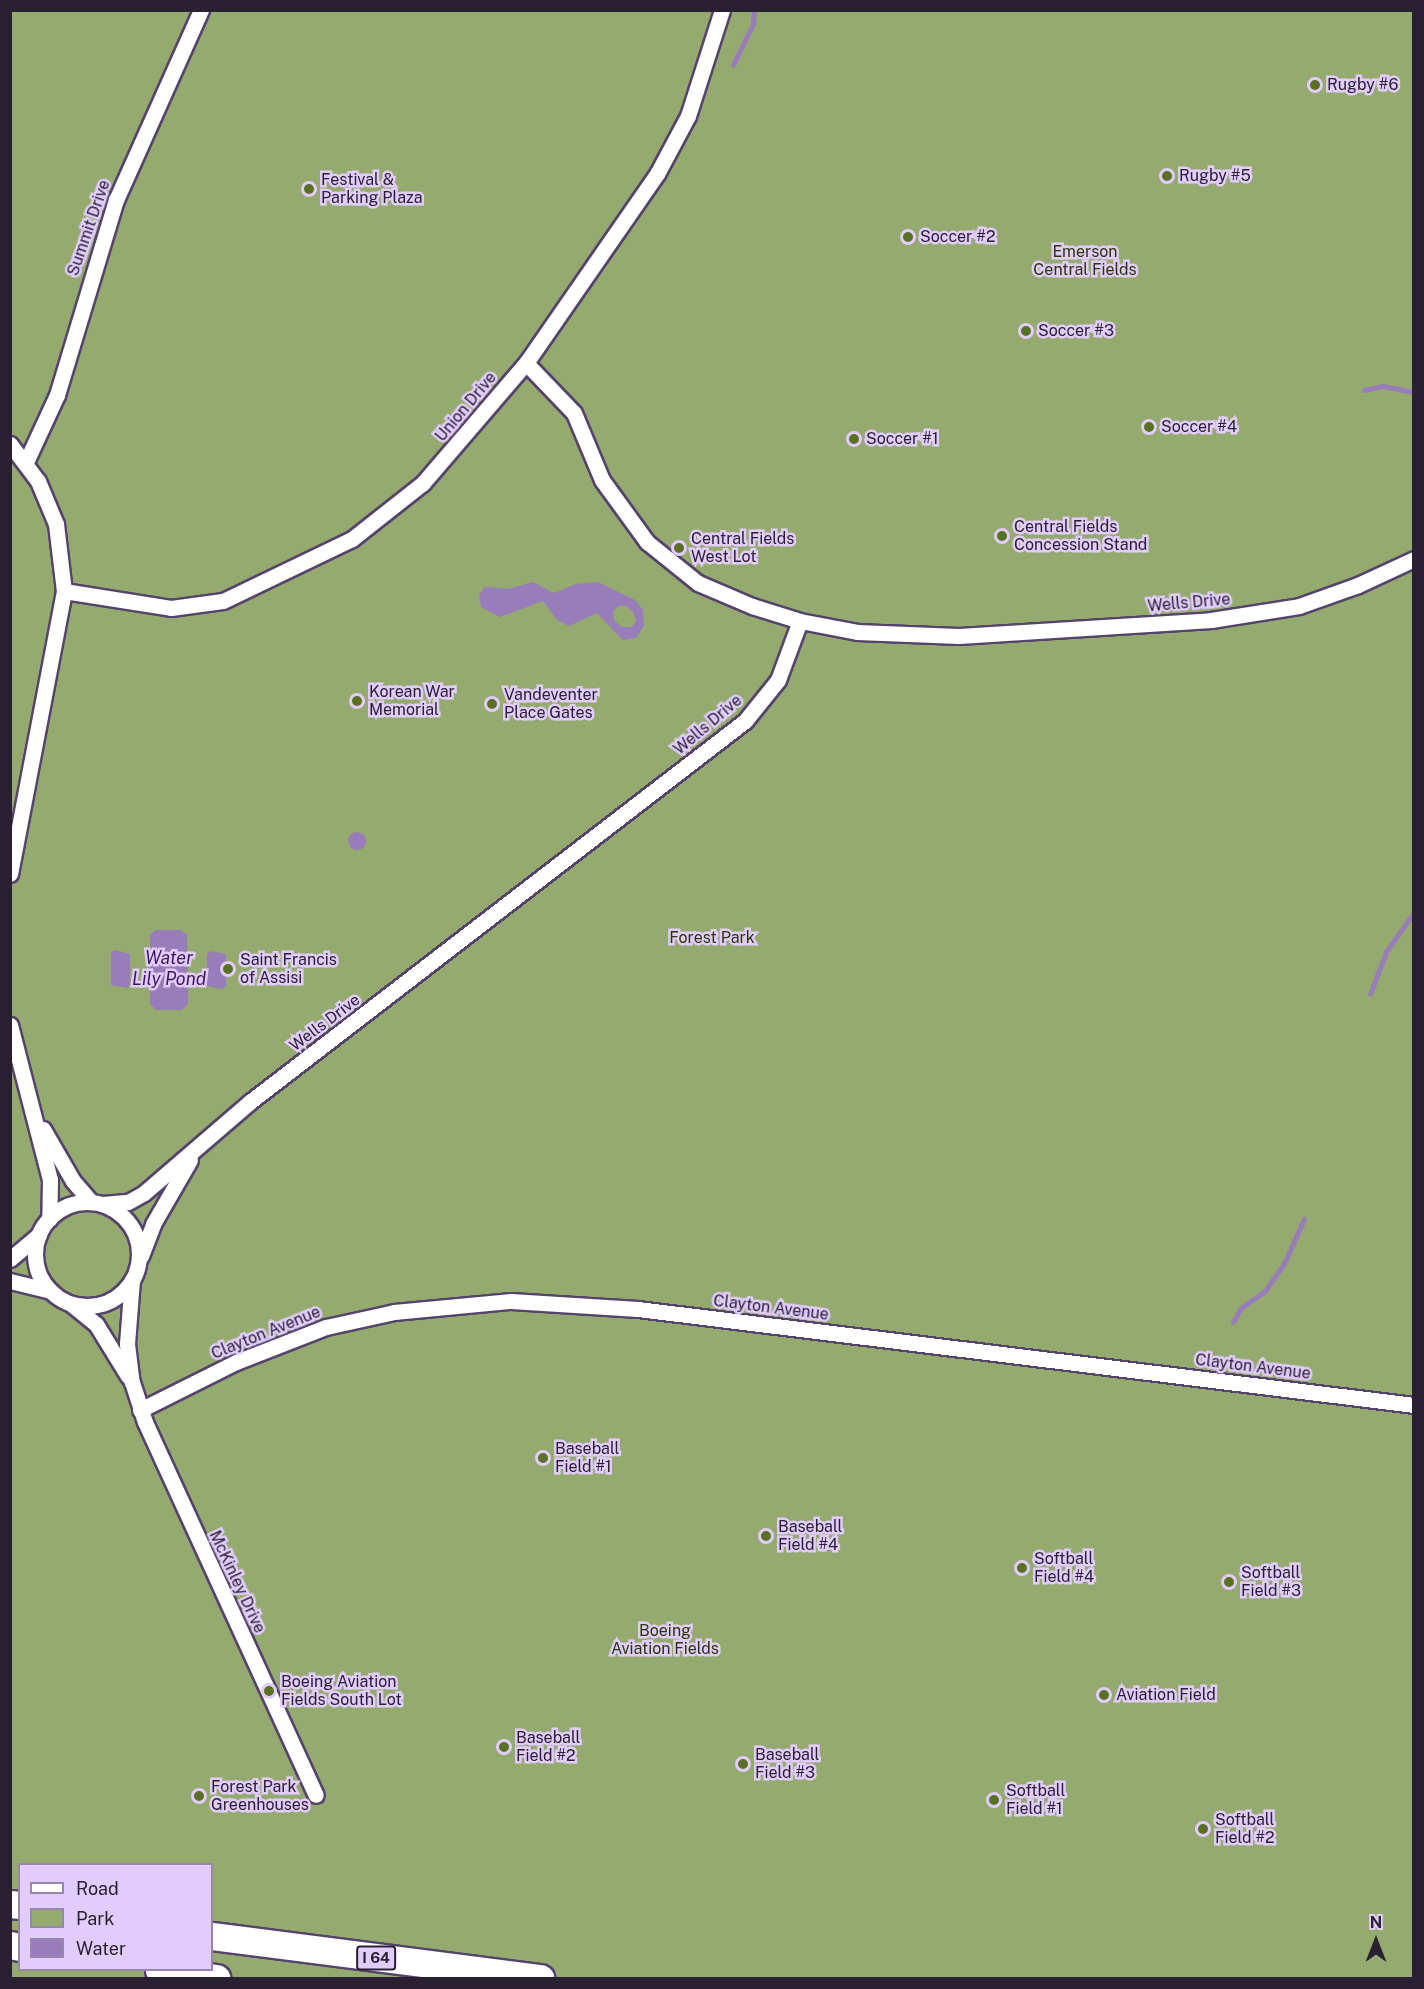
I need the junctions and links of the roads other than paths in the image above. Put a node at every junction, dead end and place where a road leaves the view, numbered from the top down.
1 (201, 10) edge
2 (722, 10) edge
3 (526, 363) junction
4 (10, 444) edge
5 (26, 462) junction
6 (1413, 559) edge
7 (64, 591) junction
8 (800, 621) junction
9 (10, 874) edge
10 (10, 1025) edge
11 (33, 1111) junction
12 (197, 1150) junction
13 (97, 1203) junction
14 (49, 1219) junction
15 (39, 1235) junction
16 (10, 1259) edge
17 (135, 1274) junction
18 (10, 1281) edge
19 (51, 1291) junction
20 (69, 1302) junction
21 (132, 1382) junction
22 (1413, 1405) edge
23 (140, 1410) junction
24 (316, 1795) dead end
25 (213, 1936) edge
26 (166, 1971) edge
27 (216, 1978) edge
28 (540, 1978) edge

1 - 5 street, Summit Drive
2 - 3 street, Union Drive
3 - 7 street, Union Drive
3 - 8 street
4 - 5 street
5 - 7 street
6 - 8 street, Wells Drive
7 - 9 street
8 - 12 street, Wells Drive
10 - 11 street
11 - 13 street
11 - 14 street
12 - 13 street, Wells Drive
12 - 17 street, Wells Drive
13 - 14 street
13 - 17 street
14 - 15 street
15 - 16 street
15 - 19 street
17 - 20 street
17 - 21 street, McKinley Drive
18 - 19 street
19 - 20 street
20 - 21 street, McKinley Drive
21 - 23 street, McKinley Drive
22 - 23 street, Clayton Avenue
23 - 24 street, McKinley Drive
25 - 28 highway, I 64
26 - 27 highway

